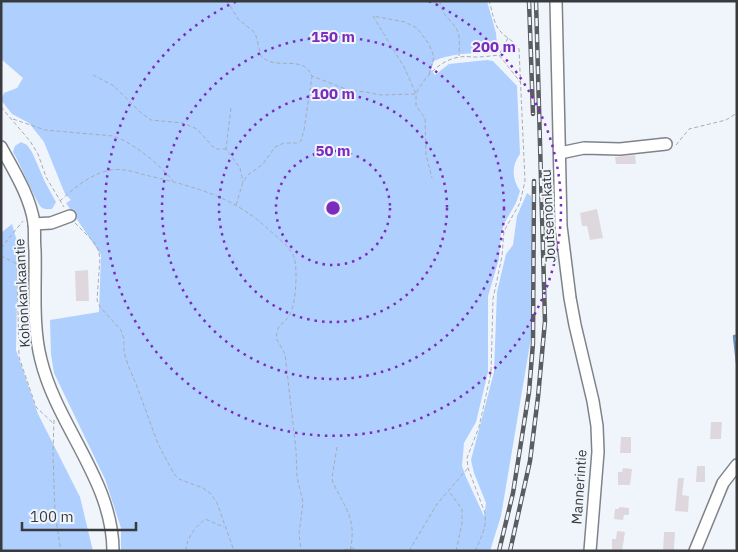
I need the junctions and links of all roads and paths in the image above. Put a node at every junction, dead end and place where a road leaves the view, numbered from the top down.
1 (226, 1) edge
2 (432, 1) edge
3 (440, 1) edge
4 (490, 1) edge
5 (556, 1) edge
6 (440, 5) junction
7 (508, 38) junction
8 (499, 55) junction
9 (460, 56) junction
10 (92, 75) dead end
11 (312, 76) junction
12 (428, 76) junction
13 (521, 84) junction
14 (416, 94) junction
15 (1, 107) edge
16 (231, 108) dead end
17 (737, 113) edge
18 (10, 117) junction
19 (666, 144) joint
20 (1, 147) edge
21 (226, 150) junction
22 (560, 153) junction
23 (432, 178) dead end
24 (173, 182) junction
25 (243, 182) junction
26 (60, 201) junction
27 (236, 206) junction
28 (70, 216) junction
29 (29, 222) junction
30 (1, 248) edge
31 (1, 256) edge
32 (54, 416) dead end
33 (54, 424) junction
34 (597, 426) joint
35 (338, 447) dead end
36 (737, 465) edge
37 (468, 468) junction
38 (450, 493) dead end
39 (225, 527) junction
40 (1, 548) edge
41 (350, 550) edge
42 (3, 551) edge
43 (61, 551) edge
44 (113, 551) edge
45 (186, 551) edge
46 (234, 551) edge
47 (301, 551) edge
48 (338, 551) edge
49 (358, 551) edge
50 (409, 551) edge
51 (456, 551) edge
52 (475, 551) edge
53 (590, 551) edge
54 (695, 551) edge

1 - 11 path
2 - 6 path
3 - 6 path
4 - 7 path
5 - 22 street, Joutsenonkatu
6 - 9 path
7 - 8 path
7 - 13 path
8 - 9 path
8 - 13 path
9 - 12 path
10 - 21 path
11 - 14 path
11 - 25 path
12 - 14 path
12 - 14 path
13 - 37 path
14 - 23 path
15 - 18 path
16 - 21 path
17 - 19 path
18 - 24 path
18 - 26 path
19 - 22 street
20 - 29 street, Kohonkankaantie
21 - 25 path
22 - 34 street, Joutsenonkatu
24 - 26 path
24 - 27 path
25 - 27 path
26 - 28 path
27 - 47 path
28 - 29 street
28 - 39 path
29 - 30 path
29 - 44 street, Kohonkankaantie
31 - 33 path
32 - 33 path
33 - 43 path
34 - 53 street, Mannerintie
35 - 41 path
36 - 54 street
37 - 50 path
37 - 52 path
38 - 51 path
39 - 45 path
39 - 46 path
40 - 42 path
41 - 48 path
41 - 49 path

